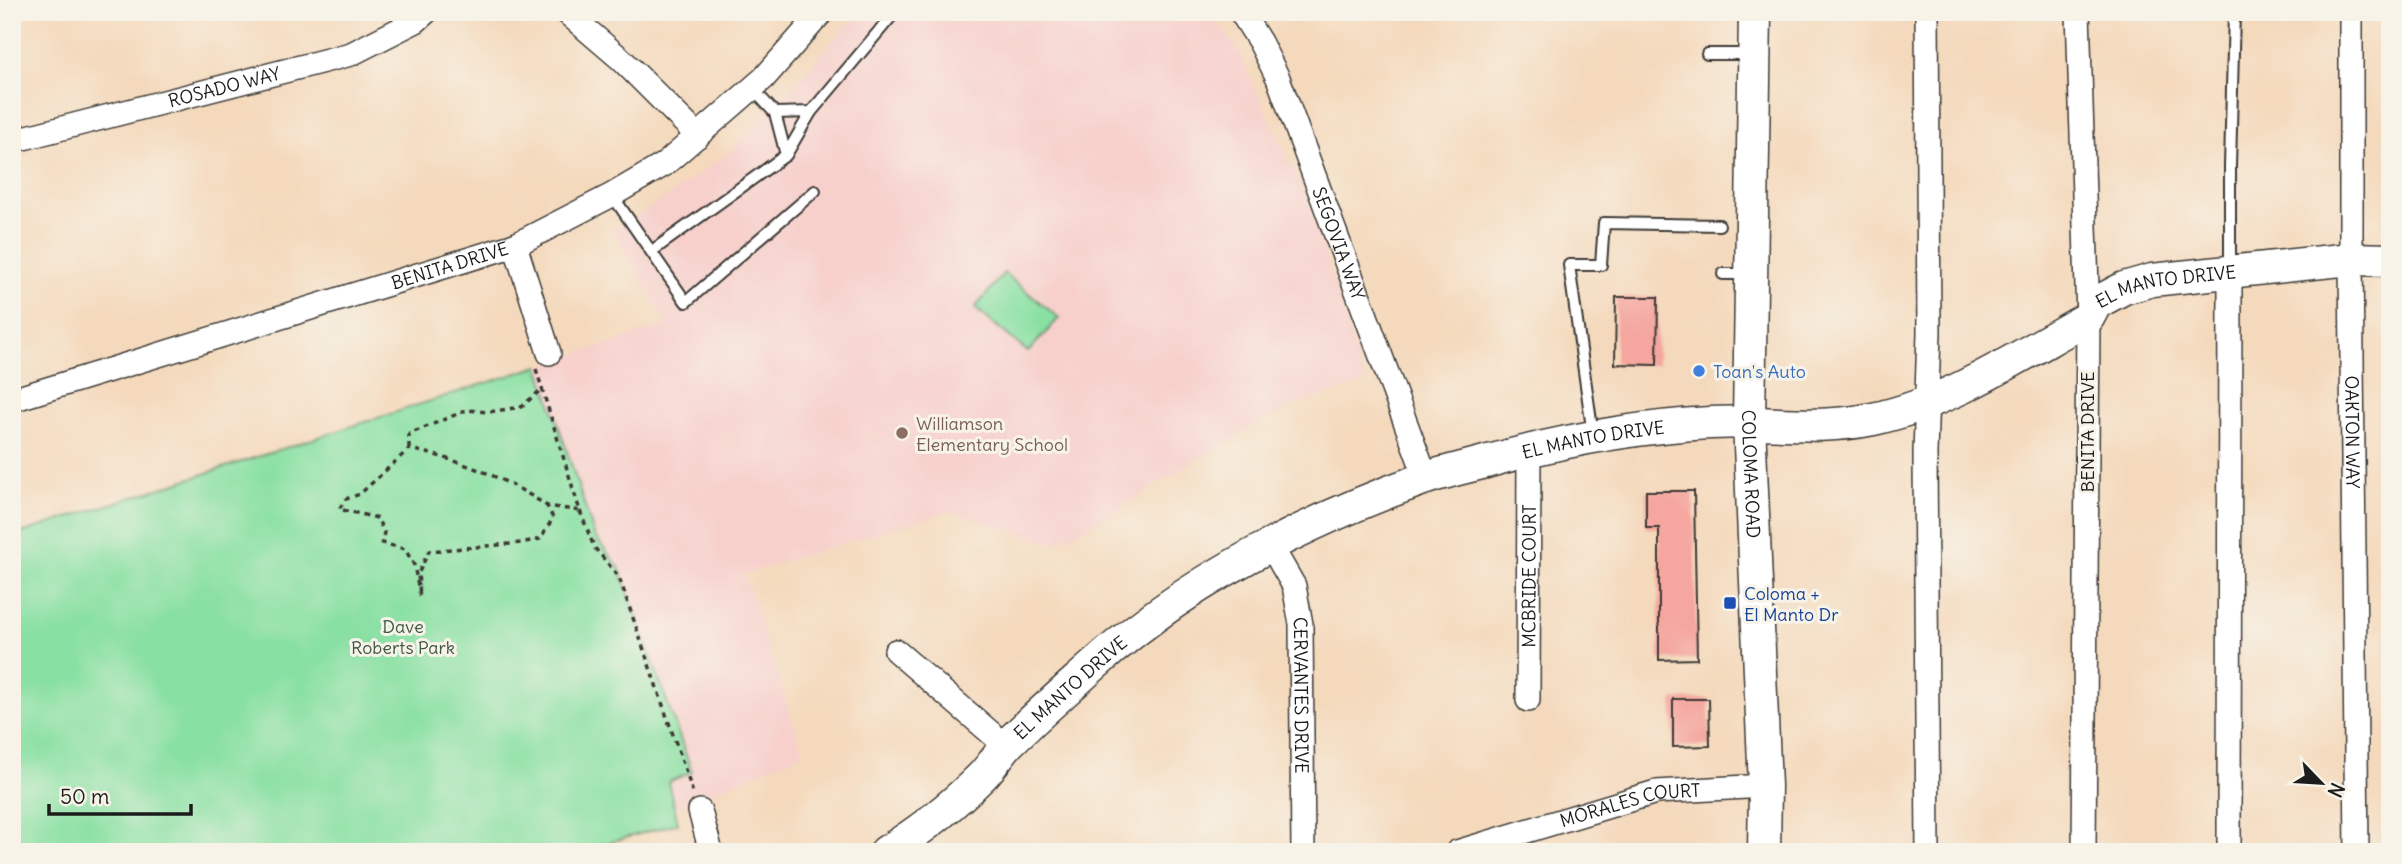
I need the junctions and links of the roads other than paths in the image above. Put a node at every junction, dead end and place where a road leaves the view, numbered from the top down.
1 (426, 12) edge
2 (566, 12) edge
3 (822, 12) edge
4 (895, 12) edge
5 (1241, 12) edge
6 (1755, 12) edge
7 (1927, 12) edge
8 (2078, 12) edge
9 (2234, 12) edge
10 (2351, 12) edge
11 (1707, 54) dead end
12 (1755, 54) junction
13 (753, 89) junction
14 (811, 112) junction
15 (775, 113) junction
16 (698, 136) junction
17 (12, 141) edge
18 (786, 155) junction
19 (815, 191) dead end
20 (612, 195) junction
21 (1719, 225) dead end
22 (514, 245) junction
23 (652, 251) junction
24 (2351, 259) junction
25 (2390, 260) edge
26 (2230, 271) junction
27 (2088, 318) junction
28 (542, 360) road end
29 (12, 400) edge
30 (1926, 403) junction
31 (1749, 423) junction
32 (1593, 437) junction
33 (1529, 450) junction
34 (1426, 478) junction
35 (1271, 545) junction
36 (896, 651) dead end
37 (1528, 700) dead end
38 (1006, 746) junction
39 (1765, 786) junction
40 (700, 811) road end
41 (712, 852) edge
42 (886, 852) edge
43 (1303, 852) edge
44 (1457, 852) edge
45 (1764, 852) edge
46 (1928, 852) edge
47 (2084, 852) edge
48 (2229, 852) edge
49 (2357, 852) edge

1 - 17 street, ROSADO WAY
2 - 16 street
3 - 13 street, BENITA DRIVE
4 - 14 lane
5 - 34 street, SEGOVIA WAY
6 - 12 street, COLOMA ROAD
7 - 30 street
8 - 27 street, BENITA DRIVE
9 - 26 lane
10 - 24 street, OAKTON WAY
11 - 12 lane
12 - 31 street, COLOMA ROAD
13 - 15 lane
13 - 16 street, BENITA DRIVE
14 - 15 lane
14 - 18 lane
15 - 18 lane
16 - 20 street, BENITA DRIVE
18 - 23 lane
19 - 23 lane
20 - 22 street, BENITA DRIVE
20 - 23 lane
21 - 32 lane
22 - 28 street
22 - 29 street, BENITA DRIVE
24 - 25 street, EL MANTO DRIVE
24 - 26 street, EL MANTO DRIVE
24 - 49 street, OAKTON WAY
26 - 27 street, EL MANTO DRIVE
26 - 48 street
27 - 30 street, EL MANTO DRIVE
27 - 47 street, BENITA DRIVE
30 - 31 street, EL MANTO DRIVE
30 - 46 street
31 - 32 street, EL MANTO DRIVE
31 - 39 street, COLOMA ROAD
32 - 33 street, EL MANTO DRIVE
33 - 34 street, EL MANTO DRIVE
33 - 37 street, MCBRIDE COURT
34 - 35 street, EL MANTO DRIVE
35 - 38 street, EL MANTO DRIVE
35 - 43 street, CERVANTES DRIVE
36 - 38 street
38 - 42 street, EL MANTO DRIVE
39 - 44 street, MORALES COURT
39 - 45 street, COLOMA ROAD
40 - 41 street

